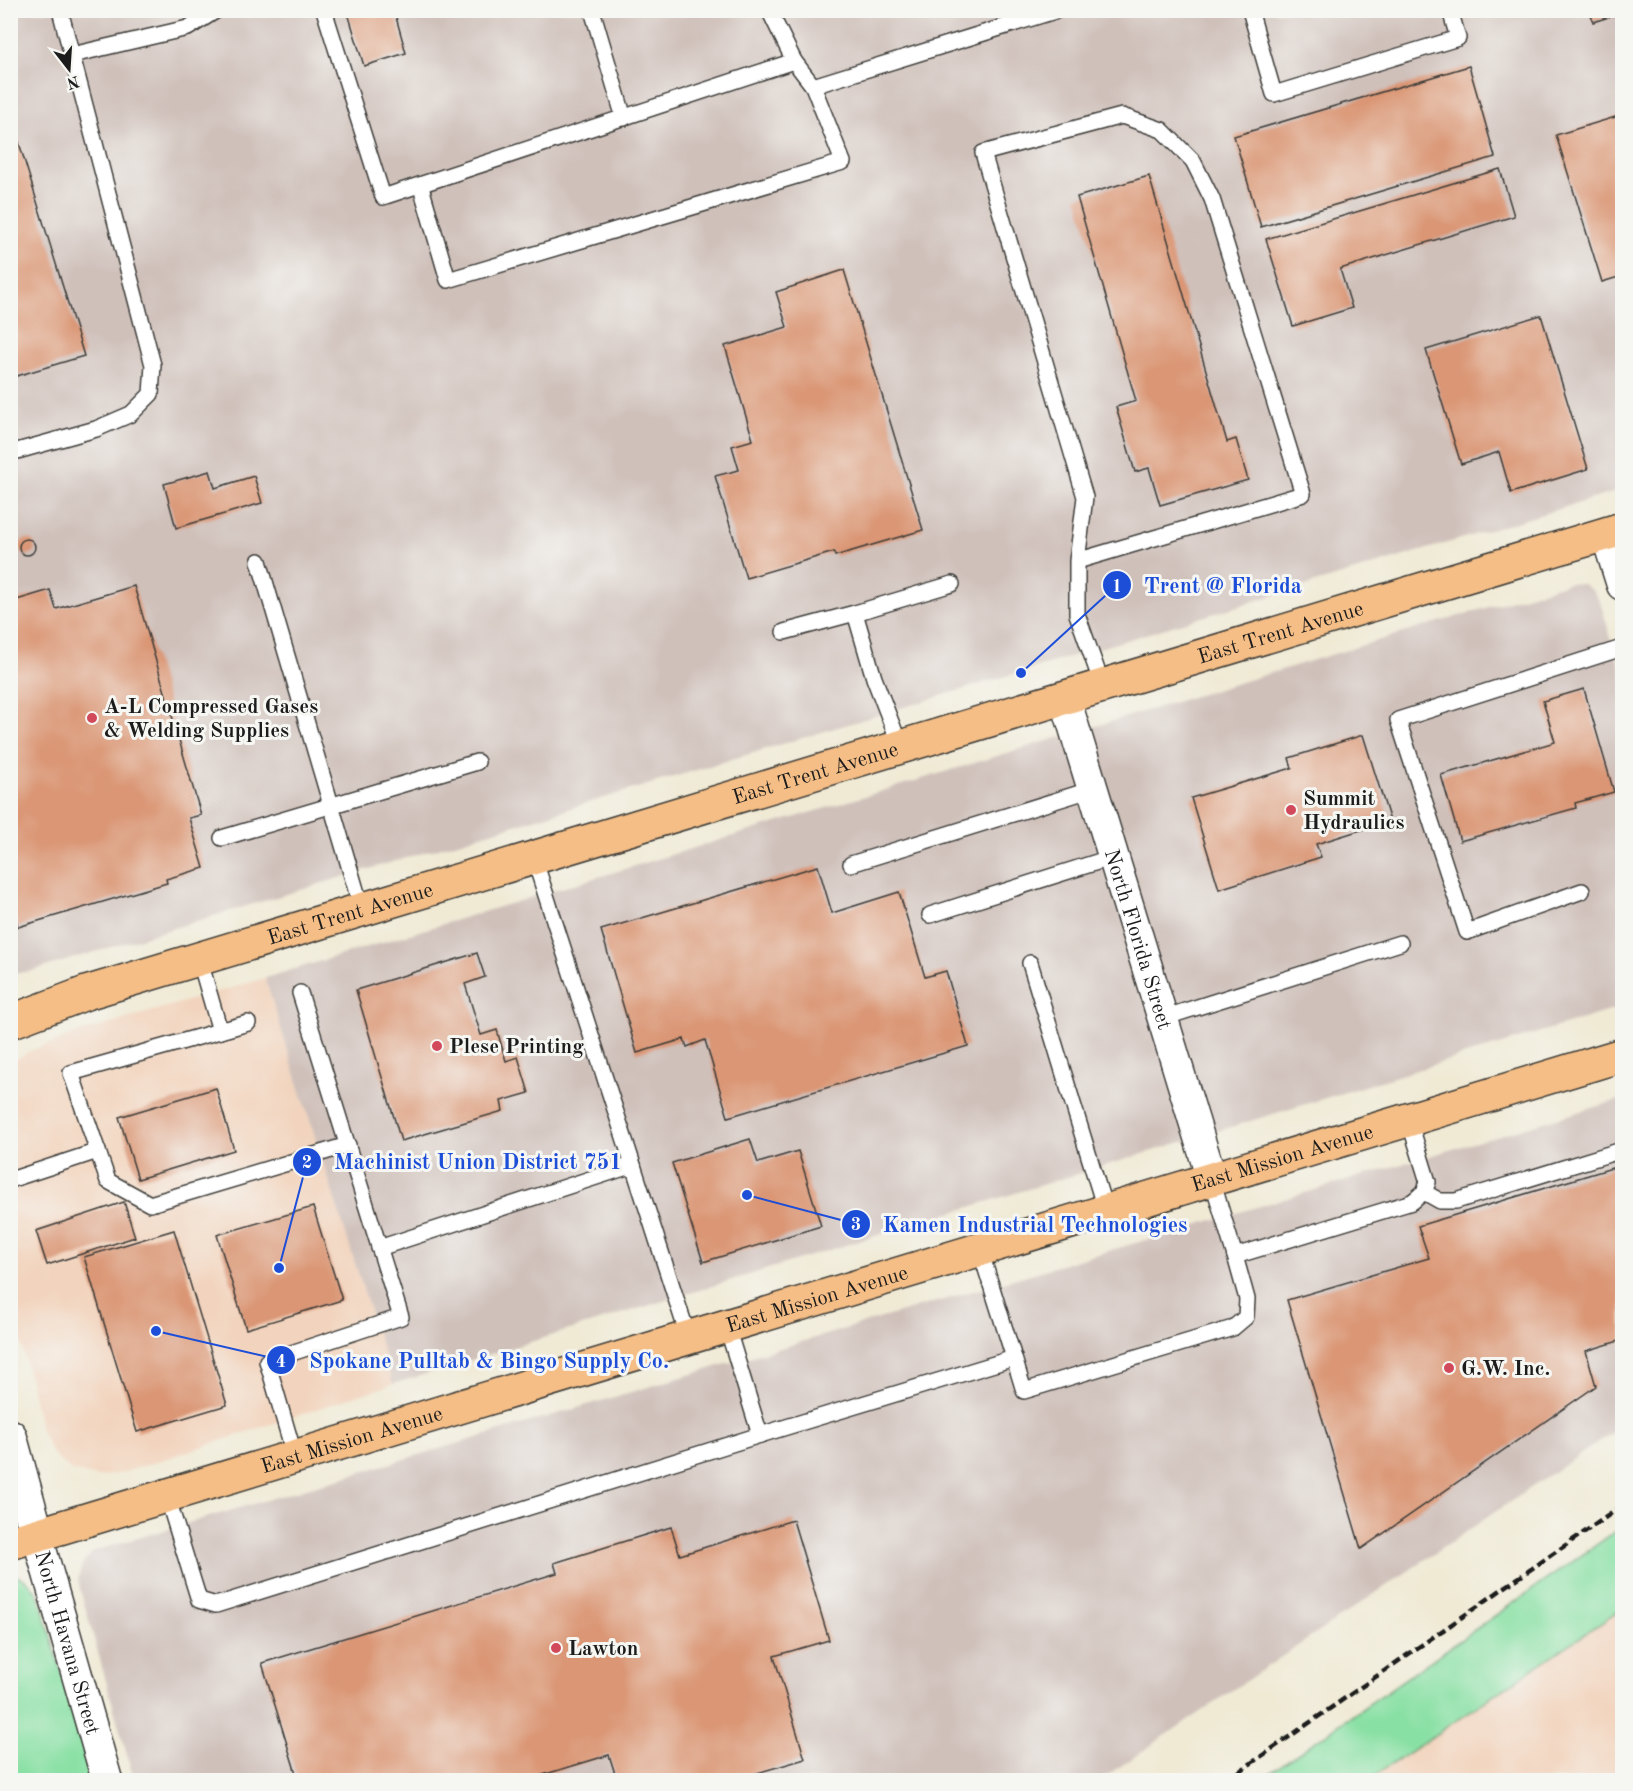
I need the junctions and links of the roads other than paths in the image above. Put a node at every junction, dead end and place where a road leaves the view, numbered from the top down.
1 (60, 10) edge
2 (217, 10) edge
3 (324, 10) edge
4 (592, 10) edge
5 (769, 10) edge
6 (1058, 10) edge
7 (1250, 10) edge
8 (1450, 10) edge
9 (72, 55) junction
10 (794, 61) junction
11 (813, 86) junction
12 (624, 118) junction
13 (421, 187) junction
14 (10, 453) edge
15 (1615, 531) edge
16 (259, 561) dead end
17 (1077, 561) junction
18 (952, 584) dead end
19 (1623, 585) edge
20 (855, 613) junction
21 (784, 632) dead end
22 (1623, 648) edge
23 (1103, 687) junction
24 (1065, 698) junction
25 (901, 748) junction
26 (477, 762) dead end
27 (1093, 789) junction
28 (332, 806) junction
29 (222, 838) dead end
30 (1113, 856) junction
31 (534, 858) junction
32 (852, 864) dead end
33 (1582, 891) dead end
34 (362, 910) junction
35 (930, 915) dead end
36 (1400, 943) dead end
37 (199, 958) junction
38 (1030, 963) dead end
39 (300, 993) dead end
40 (1162, 1017) junction
41 (10, 1022) edge
42 (248, 1023) dead end
43 (220, 1031) junction
44 (1623, 1055) edge
45 (1409, 1120) junction
46 (348, 1144) junction
47 (1623, 1150) edge
48 (98, 1151) junction
49 (633, 1165) junction
50 (10, 1180) edge
51 (1212, 1180) junction
52 (1424, 1192) junction
53 (1106, 1212) junction
54 (379, 1248) junction
55 (980, 1250) junction
56 (1235, 1256) junction
57 (727, 1328) junction
58 (689, 1339) junction
59 (1014, 1358) junction
60 (760, 1435) junction
61 (10, 1436) edge
62 (294, 1457) junction
63 (167, 1496) junction
64 (24, 1539) edge
65 (107, 1780) edge

1 - 9 lane
2 - 9 lane
3 - 13 lane
4 - 12 lane
5 - 10 lane
6 - 11 lane
7 - 8 lane
9 - 14 lane
10 - 11 lane
10 - 12 lane
11 - 13 lane
12 - 13 lane
15 - 19 street
15 - 23 main road, East Trent Avenue
16 - 28 lane
17 - 17 lane
17 - 23 lane
18 - 20 lane
20 - 21 lane
20 - 25 lane
22 - 33 lane
23 - 24 main road, East Trent Avenue
24 - 25 main road, East Trent Avenue
24 - 27 street, North Florida Street
25 - 31 main road, East Trent Avenue
26 - 28 lane
27 - 30 street, North Florida Street
27 - 32 lane
28 - 29 lane
28 - 34 lane
30 - 35 lane
30 - 40 street, North Florida Street
31 - 34 main road, East Trent Avenue
31 - 49 lane
34 - 37 main road, East Trent Avenue
36 - 40 lane
37 - 41 main road, East Trent Avenue
37 - 43 lane
38 - 53 lane
39 - 46 lane
40 - 51 street, North Florida Street
42 - 43 lane
43 - 48 lane
44 - 45 main road, East Mission Avenue
45 - 51 main road, East Mission Avenue
45 - 52 lane
46 - 48 lane
46 - 54 lane
47 - 52 lane
48 - 50 lane
49 - 54 lane
49 - 58 lane
51 - 53 main road, East Mission Avenue
51 - 56 lane
52 - 56 lane
53 - 55 main road, East Mission Avenue
54 - 62 lane
55 - 57 main road, East Mission Avenue
55 - 59 lane
56 - 59 lane
57 - 58 main road, East Mission Avenue
57 - 60 lane
58 - 62 main road, East Mission Avenue
59 - 60 lane
60 - 63 lane
61 - 64 street, North Havana Street
62 - 63 main road, East Mission Avenue
63 - 64 main road, East Mission Avenue
64 - 65 street, North Havana Street

